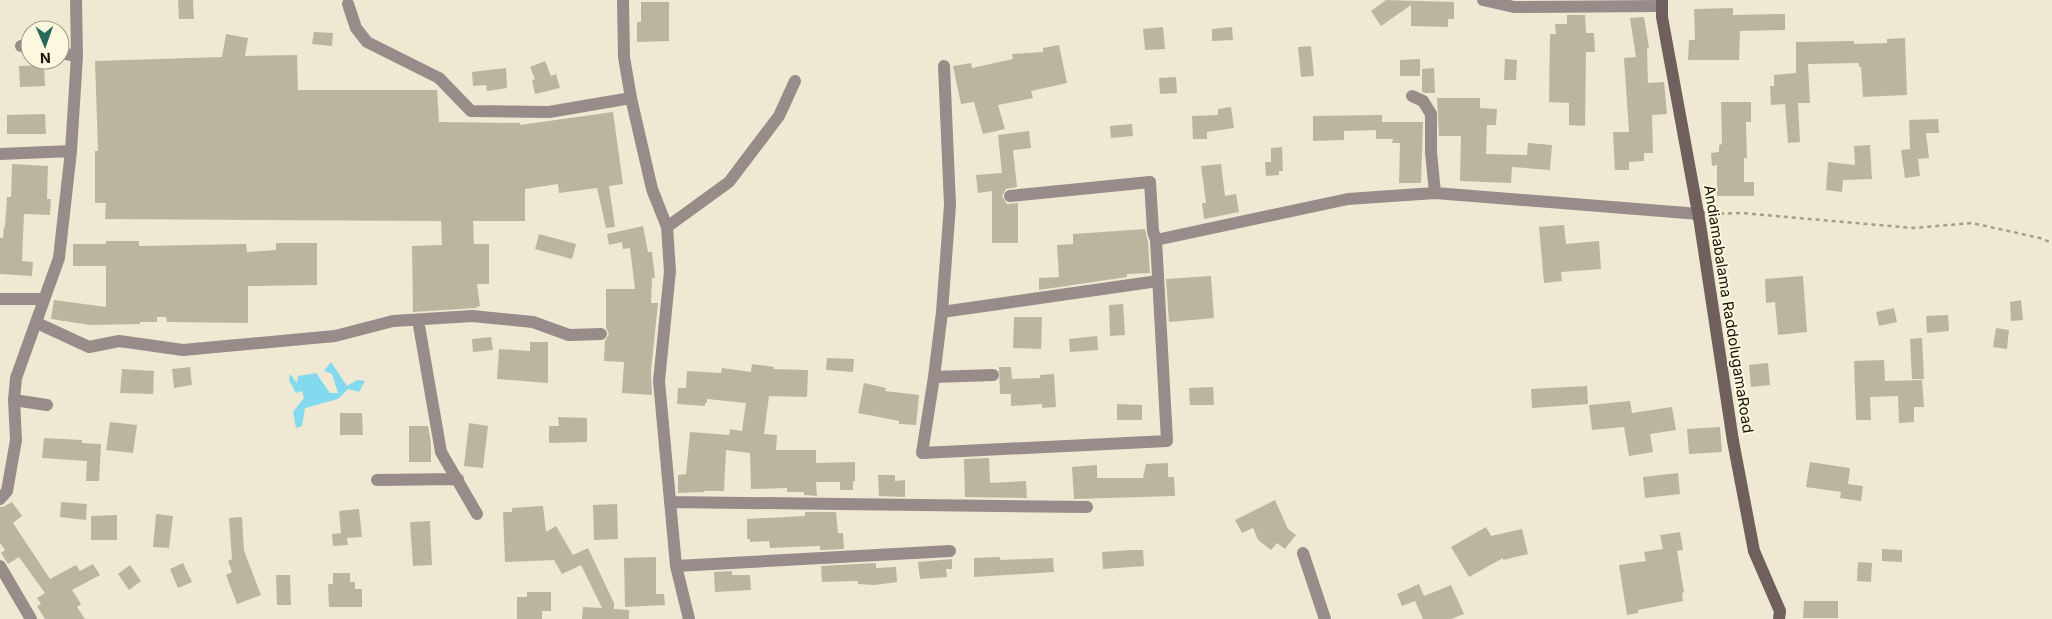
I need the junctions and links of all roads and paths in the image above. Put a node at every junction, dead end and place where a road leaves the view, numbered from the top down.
1 (76, 0) edge
2 (623, 0) edge
3 (1483, 0) edge
4 (1662, 3) edge
5 (348, 4) dead end
6 (70, 55) edge
7 (77, 56) junction
8 (944, 66) dead end
9 (795, 81) dead end
10 (1412, 96) dead end
11 (631, 98) junction
12 (71, 151) junction
13 (0, 154) edge
14 (1435, 194) junction
15 (1010, 196) dead end
16 (1699, 214) junction
17 (667, 227) junction
18 (1156, 240) junction
19 (2052, 243) edge
20 (1158, 281) junction
21 (0, 299) edge
22 (44, 299) junction
23 (942, 312) junction
24 (418, 320) junction
25 (37, 322) junction
26 (601, 334) dead end
27 (993, 375) dead end
28 (934, 377) junction
29 (14, 400) junction
30 (48, 405) dead end
31 (458, 479) junction
32 (377, 480) dead end
33 (0, 499) edge
34 (670, 502) junction
35 (1087, 507) dead end
36 (477, 514) dead end
37 (950, 551) dead end
38 (1303, 553) dead end
39 (0, 566) edge
40 (676, 566) junction
41 (32, 619) edge
42 (689, 619) edge
43 (1325, 619) edge
44 (1779, 619) edge

1 - 7 street
2 - 11 street
3 - 4 street
4 - 16 street, Andiamabalama RaddolugamaRoad
5 - 11 street
6 - 7 street
7 - 12 street
8 - 23 street
9 - 17 street
10 - 14 street
11 - 17 street
12 - 13 street
12 - 22 street
14 - 16 street
14 - 18 street
15 - 18 street
16 - 19 path
16 - 44 street, Andiamabalama RaddolugamaRoad
17 - 34 street
18 - 20 street
20 - 23 street
20 - 28 street
21 - 22 street
22 - 25 street
23 - 28 street
24 - 25 street
24 - 26 street
24 - 31 street
25 - 29 street
27 - 28 street
29 - 30 street
29 - 33 street
31 - 32 street
31 - 36 street
34 - 35 street
34 - 40 street
37 - 40 street
38 - 43 street
39 - 41 street
40 - 42 street

